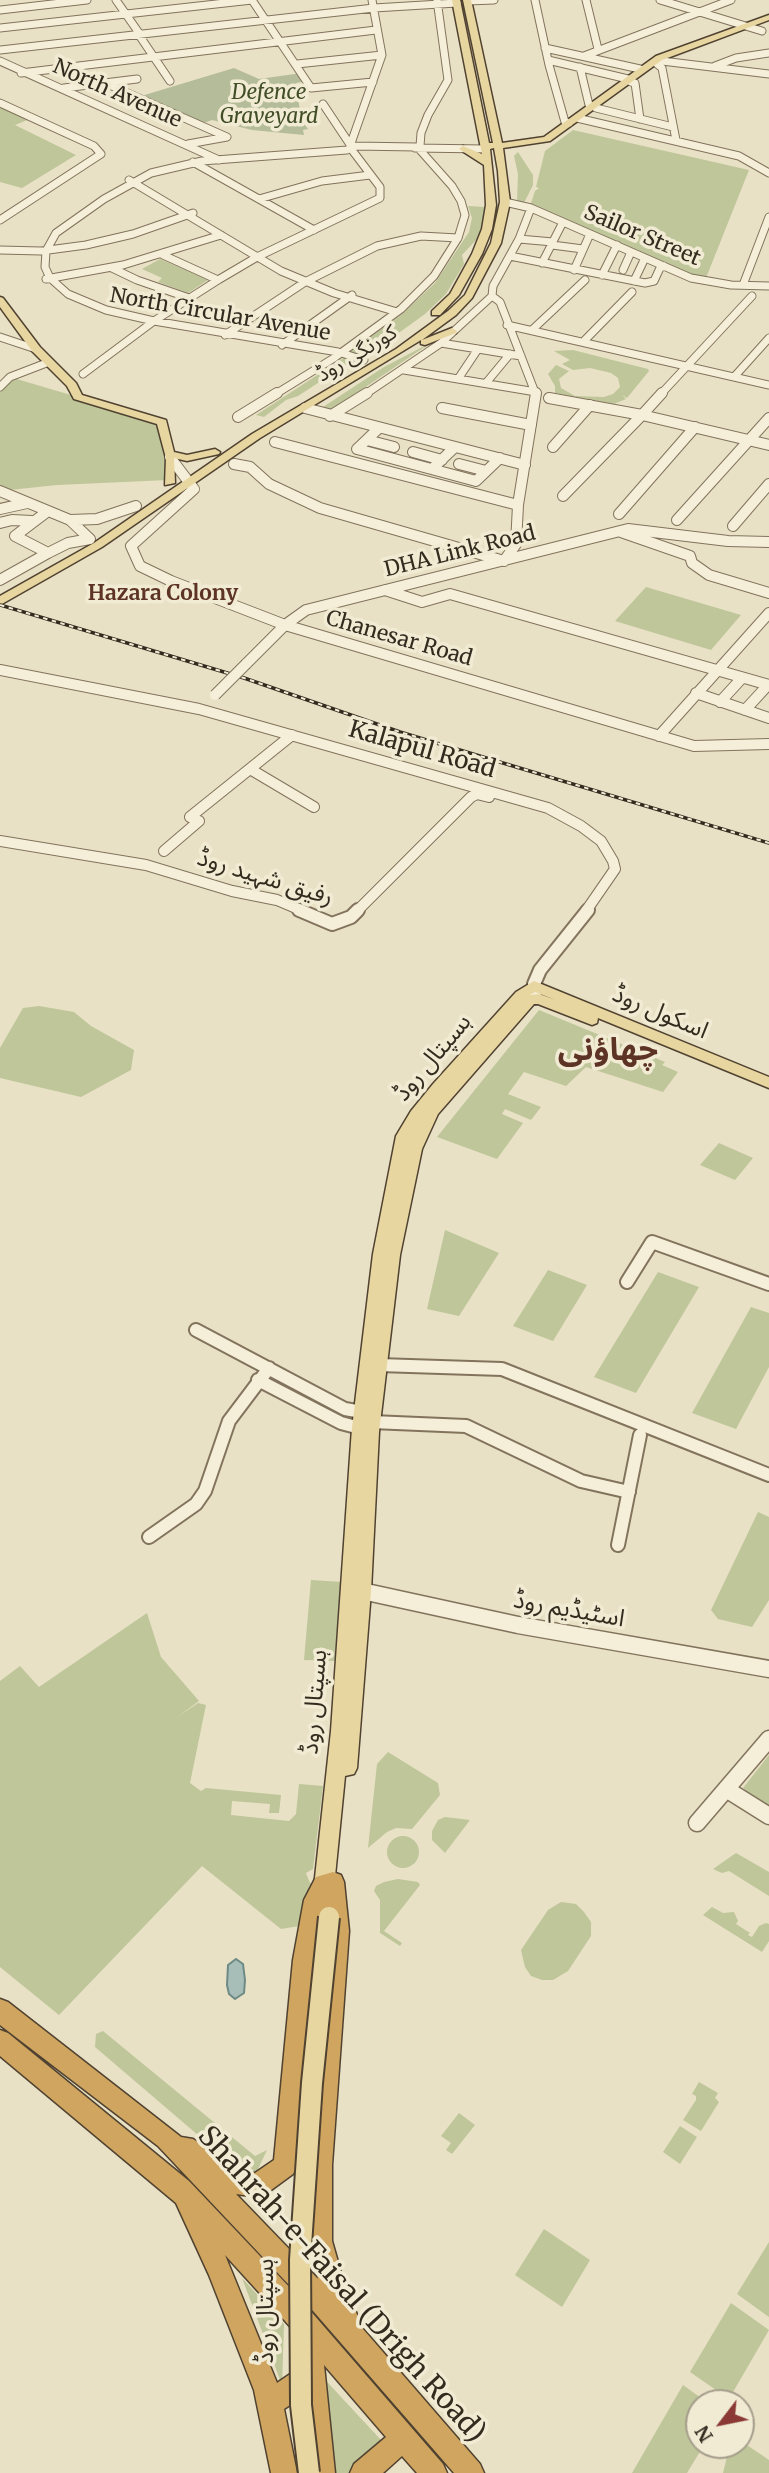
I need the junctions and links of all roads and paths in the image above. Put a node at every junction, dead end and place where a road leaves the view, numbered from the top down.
1 (6, 0) edge
2 (14, 0) edge
3 (87, 0) edge
4 (116, 0) edge
5 (252, 0) edge
6 (468, 0) edge
7 (494, 0) edge
8 (535, 0) edge
9 (586, 0) edge
10 (660, 0) edge
11 (438, 1) edge
12 (457, 1) edge
13 (724, 1) edge
14 (373, 4) edge
15 (15, 8) junction
16 (0, 10) edge
17 (702, 10) junction
18 (126, 14) junction
19 (769, 18) edge
20 (266, 19) junction
21 (747, 26) junction
22 (0, 28) edge
23 (376, 30) junction
24 (766, 32) edge
25 (139, 34) junction
26 (728, 34) junction
27 (281, 41) junction
28 (545, 48) junction
29 (598, 49) junction
30 (0, 50) edge
31 (769, 53) edge
32 (382, 55) junction
33 (155, 57) junction
34 (584, 57) junction
35 (548, 60) junction
36 (0, 62) edge
37 (659, 62) junction
38 (297, 64) junction
39 (580, 67) junction
40 (713, 68) junction
41 (640, 69) junction
42 (23, 72) junction
43 (769, 74) edge
44 (136, 79) dead end
45 (629, 80) junction
46 (170, 81) dead end
47 (373, 82) junction
48 (105, 83) junction
49 (61, 89) junction
50 (0, 103) edge
51 (323, 104) dead end
52 (594, 107) junction
53 (491, 115) junction
54 (640, 119) junction
55 (575, 120) junction
56 (673, 127) junction
57 (481, 134) junction
58 (676, 140) junction
59 (186, 145) junction
60 (519, 146) junction
61 (351, 147) junction
62 (420, 148) junction
63 (461, 148) junction
64 (485, 148) junction
65 (497, 148) junction
66 (216, 159) junction
67 (193, 162) junction
68 (486, 163) junction
69 (502, 171) junction
70 (769, 173) edge
71 (370, 174) junction
72 (133, 180) junction
73 (259, 199) junction
74 (505, 202) junction
75 (531, 208) junction
76 (191, 214) junction
77 (769, 217) edge
78 (0, 220) edge
79 (563, 222) junction
80 (314, 230) junction
81 (766, 233) edge
82 (590, 234) junction
83 (221, 235) junction
84 (458, 238) junction
85 (519, 239) junction
86 (553, 242) junction
87 (617, 245) junction
88 (584, 246) junction
89 (0, 250) edge
90 (43, 251) junction
91 (631, 251) junction
92 (163, 255) junction
93 (260, 256) junction
94 (510, 256) junction
95 (645, 258) junction
96 (542, 263) junction
97 (111, 268) junction
98 (667, 268) junction
99 (573, 270) junction
100 (623, 270) dead end
101 (598, 275) junction
102 (48, 278) junction
103 (218, 280) junction
104 (585, 280) dead end
105 (307, 281) junction
106 (634, 282) junction
107 (743, 285) junction
108 (769, 286) edge
109 (632, 292) dead end
110 (350, 296) junction
111 (752, 296) dead end
112 (189, 298) junction
113 (488, 299) junction
114 (0, 300) edge
115 (399, 311) junction
116 (152, 323) junction
117 (507, 325) junction
118 (532, 330) junction
119 (452, 331) junction
120 (226, 334) junction
121 (0, 337) edge
122 (769, 338) edge
123 (11, 341) junction
124 (583, 342) junction
125 (441, 343) junction
126 (284, 344) junction
127 (0, 347) edge
128 (36, 349) junction
129 (478, 349) junction
130 (400, 351) junction
131 (341, 354) junction
132 (510, 354) junction
133 (521, 356) junction
134 (364, 360) junction
135 (49, 362) junction
136 (685, 366) junction
137 (0, 370) edge
138 (404, 370) junction
139 (83, 374) dead end
140 (13, 376) junction
141 (734, 377) junction
142 (458, 379) junction
143 (486, 383) junction
144 (1, 385) edge
145 (769, 385) edge
146 (536, 392) junction
147 (549, 398) dead end
148 (590, 405) junction
149 (305, 408) junction
150 (442, 408) dead end
151 (642, 415) junction
152 (330, 416) junction
153 (238, 417) dead end
154 (769, 418) edge
155 (531, 425) junction
156 (695, 427) junction
157 (379, 428) junction
158 (367, 440) junction
159 (747, 440) junction
160 (275, 442) dead end
161 (769, 445) edge
162 (394, 447) dead end
163 (455, 447) junction
164 (553, 447) dead end
165 (215, 452) junction
166 (413, 452) dead end
167 (170, 457) junction
168 (500, 458) junction
169 (442, 460) junction
170 (234, 464) dead end
171 (459, 464) dead end
172 (525, 465) junction
173 (432, 468) junction
174 (486, 471) junction
175 (185, 478) junction
176 (169, 483) junction
177 (769, 484) edge
178 (0, 491) edge
179 (563, 496) dead end
180 (28, 503) junction
181 (518, 505) junction
182 (136, 506) junction
183 (0, 509) edge
184 (48, 511) junction
185 (619, 513) dead end
186 (69, 520) junction
187 (677, 520) dead end
188 (32, 522) junction
189 (0, 523) edge
190 (733, 526) dead end
191 (619, 531) junction
192 (90, 539) junction
193 (769, 542) edge
194 (48, 554) junction
195 (504, 561) junction
196 (0, 580) edge
197 (26, 581) junction
198 (0, 590) edge
199 (385, 590) junction
200 (769, 593) edge
201 (0, 601) edge
202 (769, 613) edge
203 (285, 625) junction
204 (246, 664) joint
205 (717, 670) junction
206 (0, 672) edge
207 (742, 678) junction
208 (769, 685) edge
209 (696, 694) junction
210 (720, 702) junction
211 (199, 709) junction
212 (745, 710) junction
213 (769, 718) edge
214 (292, 735) junction
215 (659, 736) junction
216 (769, 744) edge
217 (250, 769) junction
218 (510, 804) dead end
219 (314, 807) dead end
220 (1, 842) edge
221 (164, 851) dead end
222 (534, 992) junction
223 (769, 1083) edge
224 (769, 1093) edge
225 (627, 1282) dead end
226 (769, 1284) edge
227 (196, 1330) dead end
228 (379, 1365) junction
229 (269, 1368) junction
230 (258, 1380) junction
231 (365, 1421) junction
232 (640, 1435) dead end
233 (769, 1475) edge
234 (629, 1492) junction
235 (149, 1538) dead end
236 (618, 1545) dead end
237 (362, 1591) junction
238 (769, 1669) edge
239 (769, 1739) edge
240 (726, 1789) junction
241 (769, 1816) edge
242 (697, 1823) dead end
243 (328, 1883) junction
244 (325, 1918) junction
245 (0, 2010) edge
246 (0, 2041) edge
247 (166, 2138) junction
248 (180, 2189) junction
249 (309, 2329) junction
250 (359, 2347) junction
251 (311, 2375) junction
252 (270, 2403) junction
253 (404, 2438) junction
254 (284, 2473) edge
255 (300, 2473) edge
256 (309, 2473) edge
257 (322, 2473) edge
258 (363, 2473) edge
259 (434, 2473) edge
260 (471, 2473) edge

1 - 15 street
2 - 15 street
3 - 15 street
4 - 18 street
5 - 18 street
5 - 20 street
6 - 7 street
6 - 53 main road, کورنگی روڈ
8 - 28 street
9 - 29 street
10 - 17 street
11 - 12 street
11 - 14 street
11 - 62 street
12 - 57 main road
13 - 17 street
14 - 20 street
14 - 23 street
15 - 16 street
17 - 21 street
17 - 29 street
18 - 22 street
18 - 25 street
19 - 21 main road
20 - 25 street
20 - 27 street
21 - 24 street
21 - 26 main road
21 - 41 main road
23 - 27 street
23 - 32 street
24 - 26 street
25 - 30 street
25 - 33 street
26 - 37 main road
27 - 33 street
27 - 38 street
28 - 34 street
28 - 35 street
29 - 34 street
31 - 40 street
32 - 38 street
32 - 47 street
33 - 42 street
33 - 46 street
34 - 41 street
35 - 39 street
35 - 55 street
36 - 42 street, North Avenue
37 - 40 street
37 - 45 main road
37 - 56 street
38 - 47 street
39 - 45 street
39 - 52 street
40 - 43 street
41 - 45 main road
42 - 49 street, North Avenue
44 - 48 street
45 - 52 main road
45 - 54 street
47 - 61 street
48 - 49 street
48 - 59 street
49 - 59 street, North Avenue
50 - 78 street
51 - 61 street
52 - 54 street
52 - 55 main road
53 - 60 main road
53 - 65 main road, کورنگی روڈ
54 - 56 street
55 - 58 street
55 - 60 main road
56 - 58 street
57 - 63 main road
57 - 64 main road
58 - 70 street
59 - 66 street, North Avenue
60 - 65 main road
60 - 69 main road
61 - 62 street
61 - 66 street
61 - 71 street
62 - 63 street
62 - 84 street
63 - 64 street
63 - 68 main road
64 - 65 main road
64 - 68 main road, کورنگی روڈ
65 - 69 main road, کورنگی روڈ
66 - 67 street
66 - 72 street
67 - 72 street
67 - 73 street
68 - 134 main road, کورنگی روڈ
69 - 74 main road, کورنگی روڈ
71 - 73 street
71 - 80 street
72 - 76 street
72 - 90 street
73 - 80 street
74 - 75 street, Sailor Street
74 - 130 main road, کورنگی روڈ
75 - 79 street, Sailor Street
75 - 85 street
76 - 83 street
76 - 90 street
76 - 93 street
77 - 81 street
79 - 82 street, Sailor Street
79 - 86 street
80 - 93 street
81 - 107 street
82 - 87 street, Sailor Street
82 - 88 street
83 - 92 street
83 - 93 street
84 - 105 street
84 - 115 street
85 - 86 street
85 - 94 street
86 - 88 street
86 - 96 street
87 - 91 street, Sailor Street
87 - 101 street
88 - 99 street
89 - 90 street
90 - 102 street
91 - 95 street, Sailor Street
91 - 100 street
92 - 97 street
92 - 103 street
93 - 103 street
93 - 105 street
94 - 96 street
94 - 113 street
95 - 98 street, Sailor Street
95 - 106 street
96 - 99 street
97 - 102 street
97 - 112 street
98 - 101 street
98 - 106 street
98 - 107 street, Sailor Street
99 - 101 street
101 - 106 street
102 - 116 street, North Circular Avenue
103 - 112 street
104 - 118 street
105 - 110 street
105 - 120 street
107 - 108 street, Sailor Street
109 - 124 street
110 - 115 street
110 - 126 street
111 - 136 street
112 - 116 street
113 - 117 street
113 - 119 street
114 - 128 main road
115 - 131 street
116 - 120 street, North Circular Avenue
116 - 139 street
117 - 118 street
117 - 133 street
118 - 124 street
119 - 125 street
119 - 130 main road
120 - 126 street, North Circular Avenue
121 - 123 street
122 - 141 street
123 - 127 street
123 - 128 street
124 - 136 street
125 - 129 street
125 - 138 street
126 - 131 street, North Circular Avenue
128 - 135 main road
129 - 132 street
129 - 142 street
130 - 149 main road, کورنگی روڈ
131 - 134 street, North Circular Avenue
131 - 153 street
132 - 133 street
132 - 143 street
133 - 146 street
134 - 165 main road, کورنگی روڈ
135 - 140 street
135 - 167 main road
136 - 141 street
136 - 151 street
137 - 140 street
138 - 142 street
138 - 152 street
140 - 144 street
141 - 145 street
142 - 143 street
143 - 146 street
146 - 155 street
147 - 148 street
148 - 151 street
148 - 164 street
149 - 152 street
149 - 175 main road, کورنگی روڈ
150 - 155 street
151 - 156 street
151 - 179 street
152 - 157 street
154 - 159 street
155 - 172 street
156 - 159 street
156 - 185 street
157 - 158 street
157 - 163 street
158 - 162 street
158 - 173 street
159 - 161 street
159 - 187 street
160 - 181 street
163 - 168 street
163 - 169 street
165 - 167 main road
165 - 175 main road, کورنگی روڈ
166 - 169 street
167 - 175 street
167 - 176 main road
168 - 172 street
168 - 174 street
169 - 173 street
170 - 195 street
171 - 174 street
172 - 181 street
173 - 174 street
175 - 176 main road, کورنگی روڈ
175 - 197 main road, کورنگی روڈ
175 - 203 street, Chanesar Road
176 - 182 main road, کورنگی روڈ
177 - 190 street
178 - 180 street
180 - 183 street
180 - 184 street
181 - 195 street
182 - 186 street
182 - 192 main road, کورنگی روڈ
184 - 186 street
184 - 188 street
186 - 192 street
188 - 189 street
188 - 194 street
191 - 193 street, DHA Link Road
191 - 195 street, DHA Link Road
191 - 200 street
192 - 194 street
192 - 197 main road, کورنگی روڈ
194 - 196 street
195 - 199 street, DHA Link Road
197 - 198 main road, کورنگی روڈ
197 - 201 main road, کورنگی روڈ
199 - 203 street, DHA Link Road
199 - 205 street
202 - 205 street
203 - 204 street, DHA Link Road
203 - 215 street, Chanesar Road
204 - 211 street, DHA Link Road, bridge
205 - 207 street
205 - 209 street
206 - 211 street, Kalapul Road
207 - 208 street
207 - 210 street
208 - 212 street
209 - 210 street
209 - 215 street
210 - 212 street
211 - 214 street, Kalapul Road
212 - 213 street
214 - 217 street
214 - 222 street, Kalapul Road
215 - 216 street, Chanesar Road
217 - 219 street
217 - 221 street
218 - 220 street, رفیق شہید روڈ
222 - 223 main road, اسکول روڈ
222 - 224 main road, اسکول روڈ
222 - 228 main road, ہسپتال روڈ
222 - 231 main road, ہسپتال روڈ
225 - 226 street
227 - 229 street
228 - 231 main road, ہسپتال روڈ
228 - 233 street
229 - 230 street
229 - 231 street
230 - 231 street
230 - 235 street
231 - 234 street
231 - 237 main road, ہسپتال روڈ
231 - 243 main road, ہسپتال روڈ
232 - 234 street
234 - 236 street
237 - 238 street, اسٹیڈیم روڈ
237 - 243 main road, ہسپتال روڈ
239 - 240 street
240 - 241 street
240 - 242 street
243 - 244 main road, ہسپتال روڈ
243 - 247 highway
243 - 250 highway
244 - 255 main road, ہسپتال روڈ
244 - 256 main road, ہسپتال روڈ, bridge
245 - 247 highway, Shahrah-e-Faisal (Drigh Road)
246 - 248 highway, Shahrah-e-Faisal (Drigh Road)
247 - 250 highway, Shahrah-e-Faisal (Drigh Road)
248 - 249 highway, Shahrah-e-Faisal (Drigh Road)
248 - 252 highway
249 - 251 highway
249 - 253 highway, Shahrah-e-Faisal (Drigh Road)
250 - 260 highway, Shahrah-e-Faisal (Drigh Road)
251 - 252 highway
251 - 257 highway
252 - 254 highway
253 - 258 highway
253 - 259 highway, Shahrah-e-Faisal (Drigh Road)

